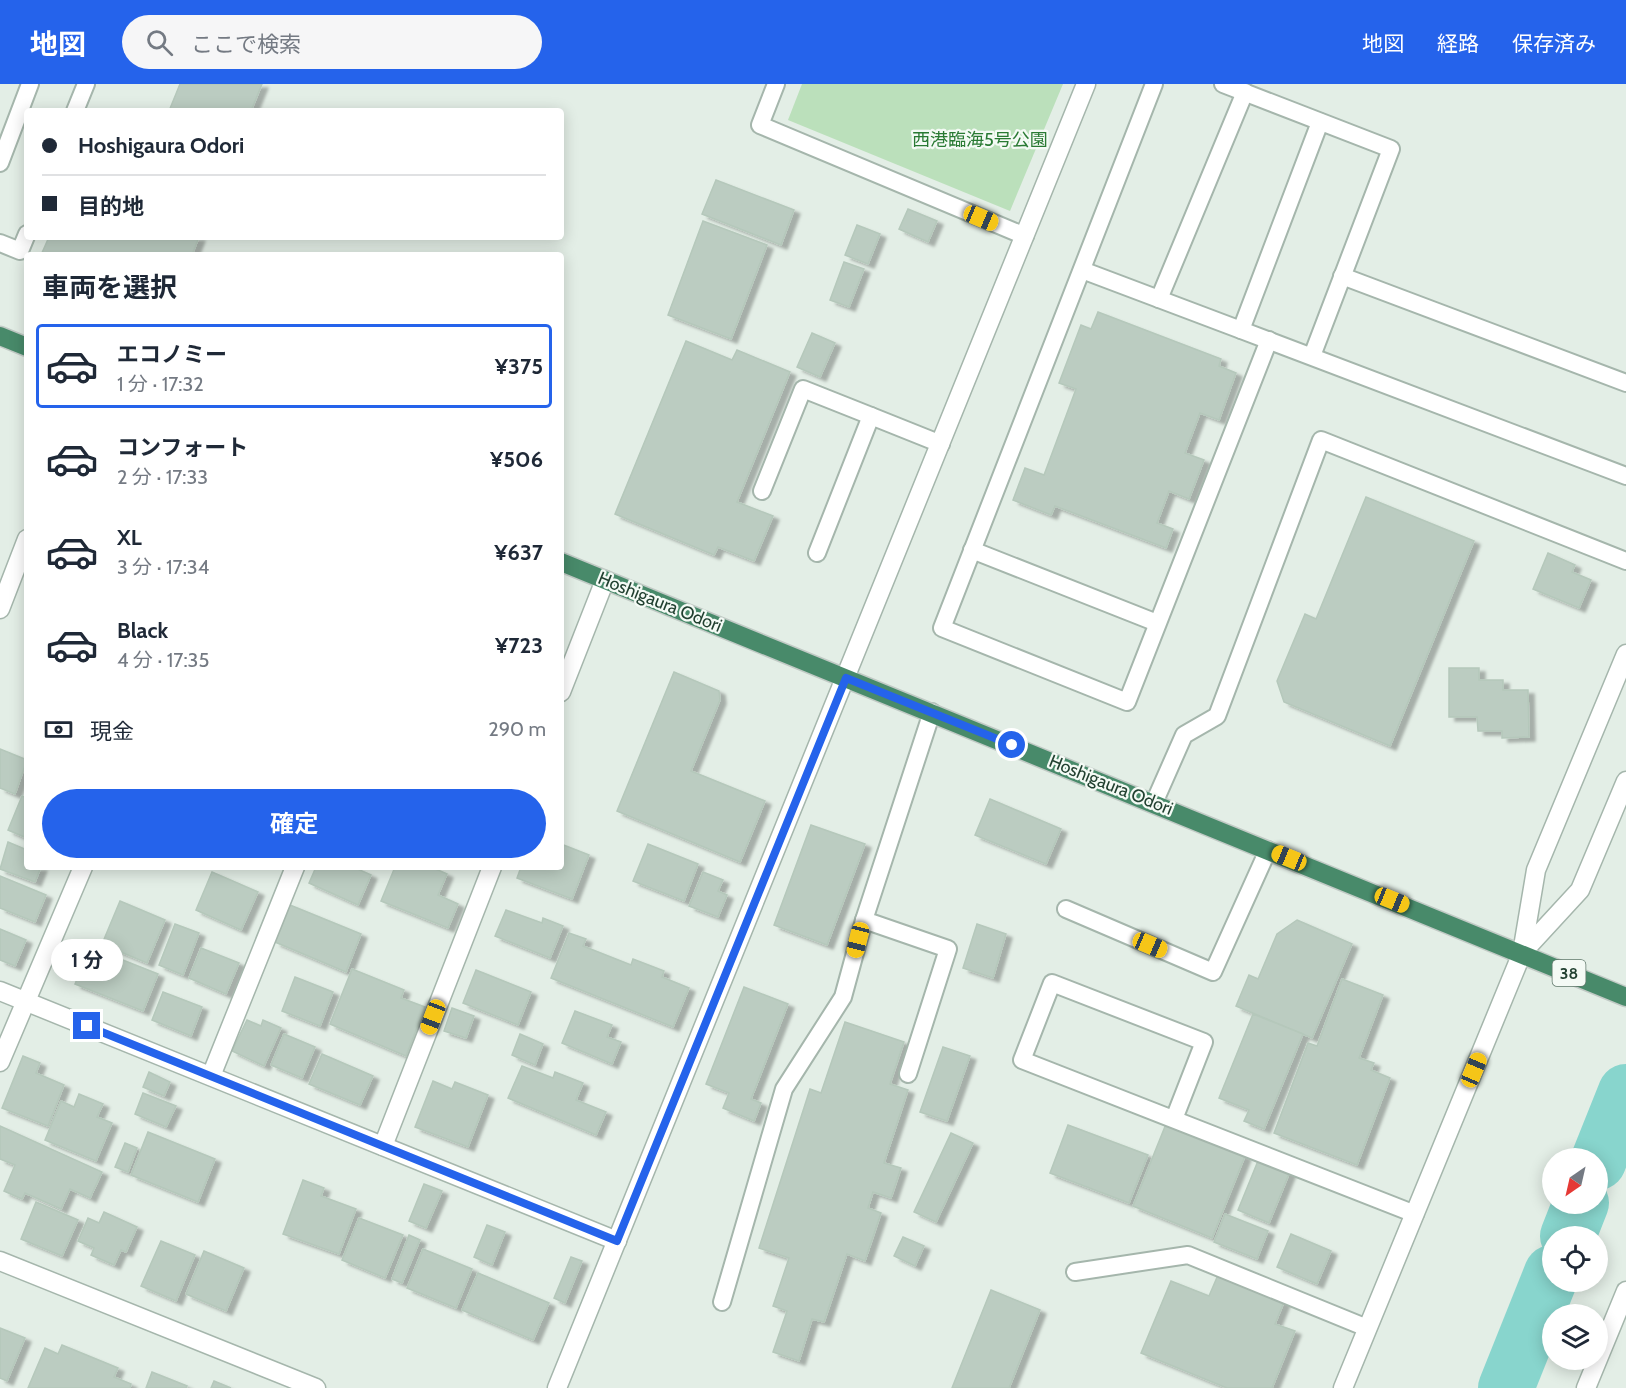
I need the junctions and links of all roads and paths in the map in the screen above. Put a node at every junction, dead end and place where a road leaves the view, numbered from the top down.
1 (30, 84) edge
2 (86, 84) edge
3 (776, 84) edge
4 (1086, 84) edge
5 (1154, 84) edge
6 (1223, 84) edge
7 (1245, 92) junction
8 (76, 108) edge
9 (1320, 122) junction
10 (0, 163) edge
11 (1025, 236) junction
12 (25, 240) edge
13 (0, 243) edge
14 (1082, 270) junction
15 (1342, 276) junction
16 (1159, 299) junction
17 (1241, 330) junction
18 (0, 336) edge
19 (1269, 340) junction
20 (24, 346) edge
21 (1312, 356) junction
22 (1626, 383) edge
23 (871, 416) junction
24 (941, 444) junction
25 (1626, 476) edge
26 (762, 491) dead end
27 (24, 547) edge
28 (972, 550) junction
29 (817, 553) dead end
30 (1626, 561) edge
31 (564, 563) edge
32 (605, 580) junction
33 (0, 609) edge
34 (1157, 623) junction
35 (1626, 654) edge
36 (846, 678) junction
37 (564, 684) edge
38 (932, 712) junction
39 (1626, 781) edge
40 (1154, 803) junction
41 (1268, 850) junction
42 (82, 870) edge
43 (294, 870) edge
44 (491, 870) edge
45 (1066, 909) dead end
46 (864, 920) junction
47 (1522, 953) junction
48 (0, 992) edge
49 (1621, 995) edge
50 (25, 1002) junction
51 (0, 1062) edge
52 (908, 1074) dead end
53 (211, 1076) junction
54 (1174, 1119) junction
55 (383, 1146) junction
56 (1415, 1214) junction
57 (617, 1241) junction
58 (0, 1261) edge
59 (1075, 1272) dead end
60 (1626, 1291) edge
61 (722, 1302) dead end
62 (1621, 1319) edge
63 (1367, 1328) junction
64 (316, 1388) edge
65 (557, 1388) edge
66 (1343, 1388) edge
67 (1586, 1388) edge

1 - 10 lane
2 - 8 lane
3 - 11 lane
4 - 11 street
5 - 14 lane
6 - 7 lane
7 - 9 lane
7 - 16 lane
9 - 15 lane
9 - 17 lane
11 - 24 street
12 - 13 lane
14 - 16 lane
14 - 28 lane
15 - 21 lane
15 - 22 lane
16 - 17 lane
17 - 19 lane
18 - 20 highway
19 - 21 lane
19 - 34 lane
21 - 25 lane
23 - 24 lane
23 - 26 lane
23 - 29 lane
24 - 36 street
27 - 33 street
28 - 34 lane
28 - 34 lane
30 - 40 lane
31 - 32 highway, Hoshigaura Odori / 38
32 - 36 highway, Hoshigaura Odori / 38
32 - 37 street
35 - 47 street
36 - 38 highway, Hoshigaura Odori / 38
36 - 57 street
38 - 40 highway, Hoshigaura Odori / 38
38 - 46 lane
39 - 47 street
40 - 41 highway, Hoshigaura Odori / 38
41 - 45 lane
41 - 47 highway, Hoshigaura Odori / 38
42 - 50 street
43 - 53 street
44 - 55 street
46 - 52 lane
46 - 61 lane
47 - 49 highway, Hoshigaura Odori / 38
47 - 56 street
48 - 50 street
50 - 51 street
50 - 53 street
53 - 55 street
54 - 54 lane
54 - 56 lane
55 - 57 street
56 - 63 street
57 - 65 street
58 - 64 street
59 - 63 lane
60 - 62 street
62 - 67 street
63 - 66 street

